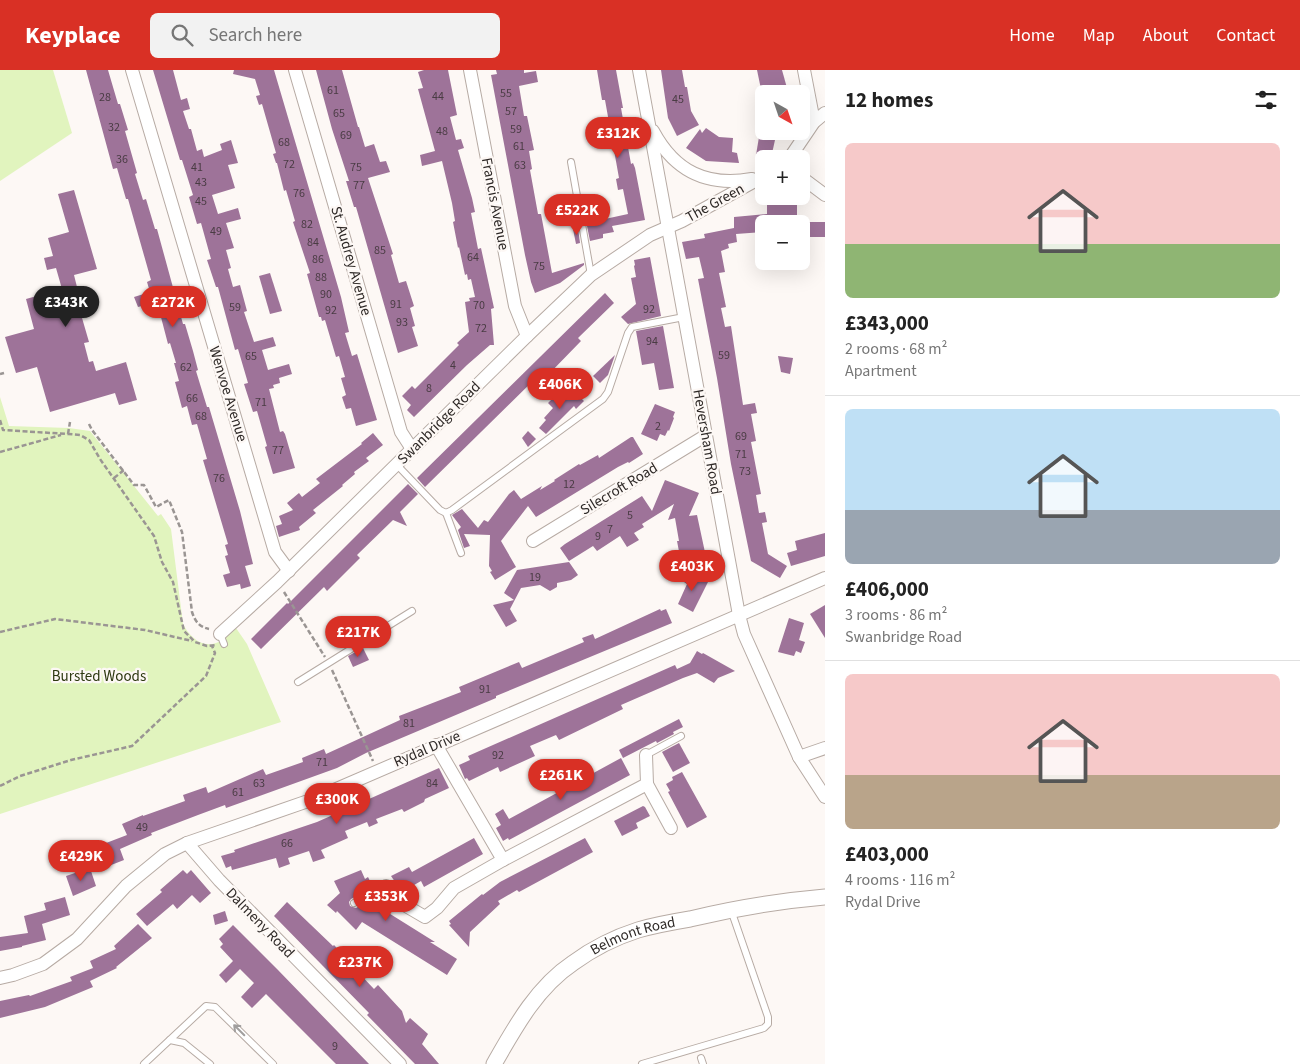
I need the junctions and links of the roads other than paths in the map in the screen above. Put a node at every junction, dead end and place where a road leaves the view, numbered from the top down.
1 (132, 70) edge
2 (294, 70) edge
3 (470, 70) edge
4 (638, 70) edge
5 (804, 70) edge
6 (825, 113) edge
7 (648, 122) junction
8 (814, 122) junction
9 (795, 150) edge
10 (571, 162) dead end
11 (755, 178) edge
12 (755, 181) edge
13 (810, 184) edge
14 (825, 195) edge
15 (668, 227) junction
16 (591, 275) junction
17 (684, 316) junction
18 (527, 336) junction
19 (705, 436) junction
20 (412, 449) junction
21 (397, 465) junction
22 (446, 513) junction
23 (533, 541) dead end
24 (462, 552) dead end
25 (289, 571) junction
26 (825, 578) edge
27 (412, 611) dead end
28 (739, 615) junction
29 (220, 637) road end
30 (298, 682) dead end
31 (681, 736) dead end
32 (436, 745) junction
33 (825, 748) edge
34 (646, 755) joint
35 (799, 757) junction
36 (647, 784) junction
37 (825, 797) edge
38 (671, 828) dead end
39 (187, 843) junction
40 (503, 860) junction
41 (386, 886) joint
42 (825, 897) edge
43 (354, 903) dead end
44 (730, 909) junction
45 (0, 978) edge
46 (170, 1040) junction
47 (144, 1064) edge
48 (210, 1064) edge
49 (273, 1064) edge
50 (400, 1064) edge
51 (494, 1064) edge
52 (642, 1064) edge

1 - 25 street, Wenvoe Avenue
2 - 20 street, St. Audrey Avenue
3 - 18 street, Francis Avenue
4 - 7 street, Heversham Road
5 - 8 street
6 - 8 street
7 - 11 street, The Green
7 - 15 street, Heversham Road
8 - 9 street
10 - 16 lane
12 - 15 street, The Green
13 - 14 street
15 - 16 street, Swanbridge Road
15 - 17 street, Heversham Road
16 - 18 street, Swanbridge Road
17 - 19 street, Heversham Road
17 - 22 lane
18 - 20 street, Swanbridge Road
19 - 23 street, Silecroft Road
19 - 28 street, Heversham Road
20 - 21 street, Swanbridge Road
21 - 22 lane
21 - 25 street, Swanbridge Road
22 - 24 lane
25 - 29 street, Swanbridge Road
26 - 28 street, Rydal Drive
27 - 30 lane
28 - 32 street, Rydal Drive
28 - 35 street, Heversham Road
31 - 34 lane
32 - 39 street, Rydal Drive
32 - 40 street
33 - 35 street
34 - 36 street
35 - 37 street, Heversham Road
36 - 38 street
36 - 40 street
39 - 45 street, Rydal Drive
39 - 50 street, Dalmeny Road
40 - 41 street
41 - 43 lane
42 - 44 street, Belmont Road
44 - 51 street, Belmont Road
44 - 52 lane
46 - 47 lane
46 - 48 lane
49 -> 46 lane

